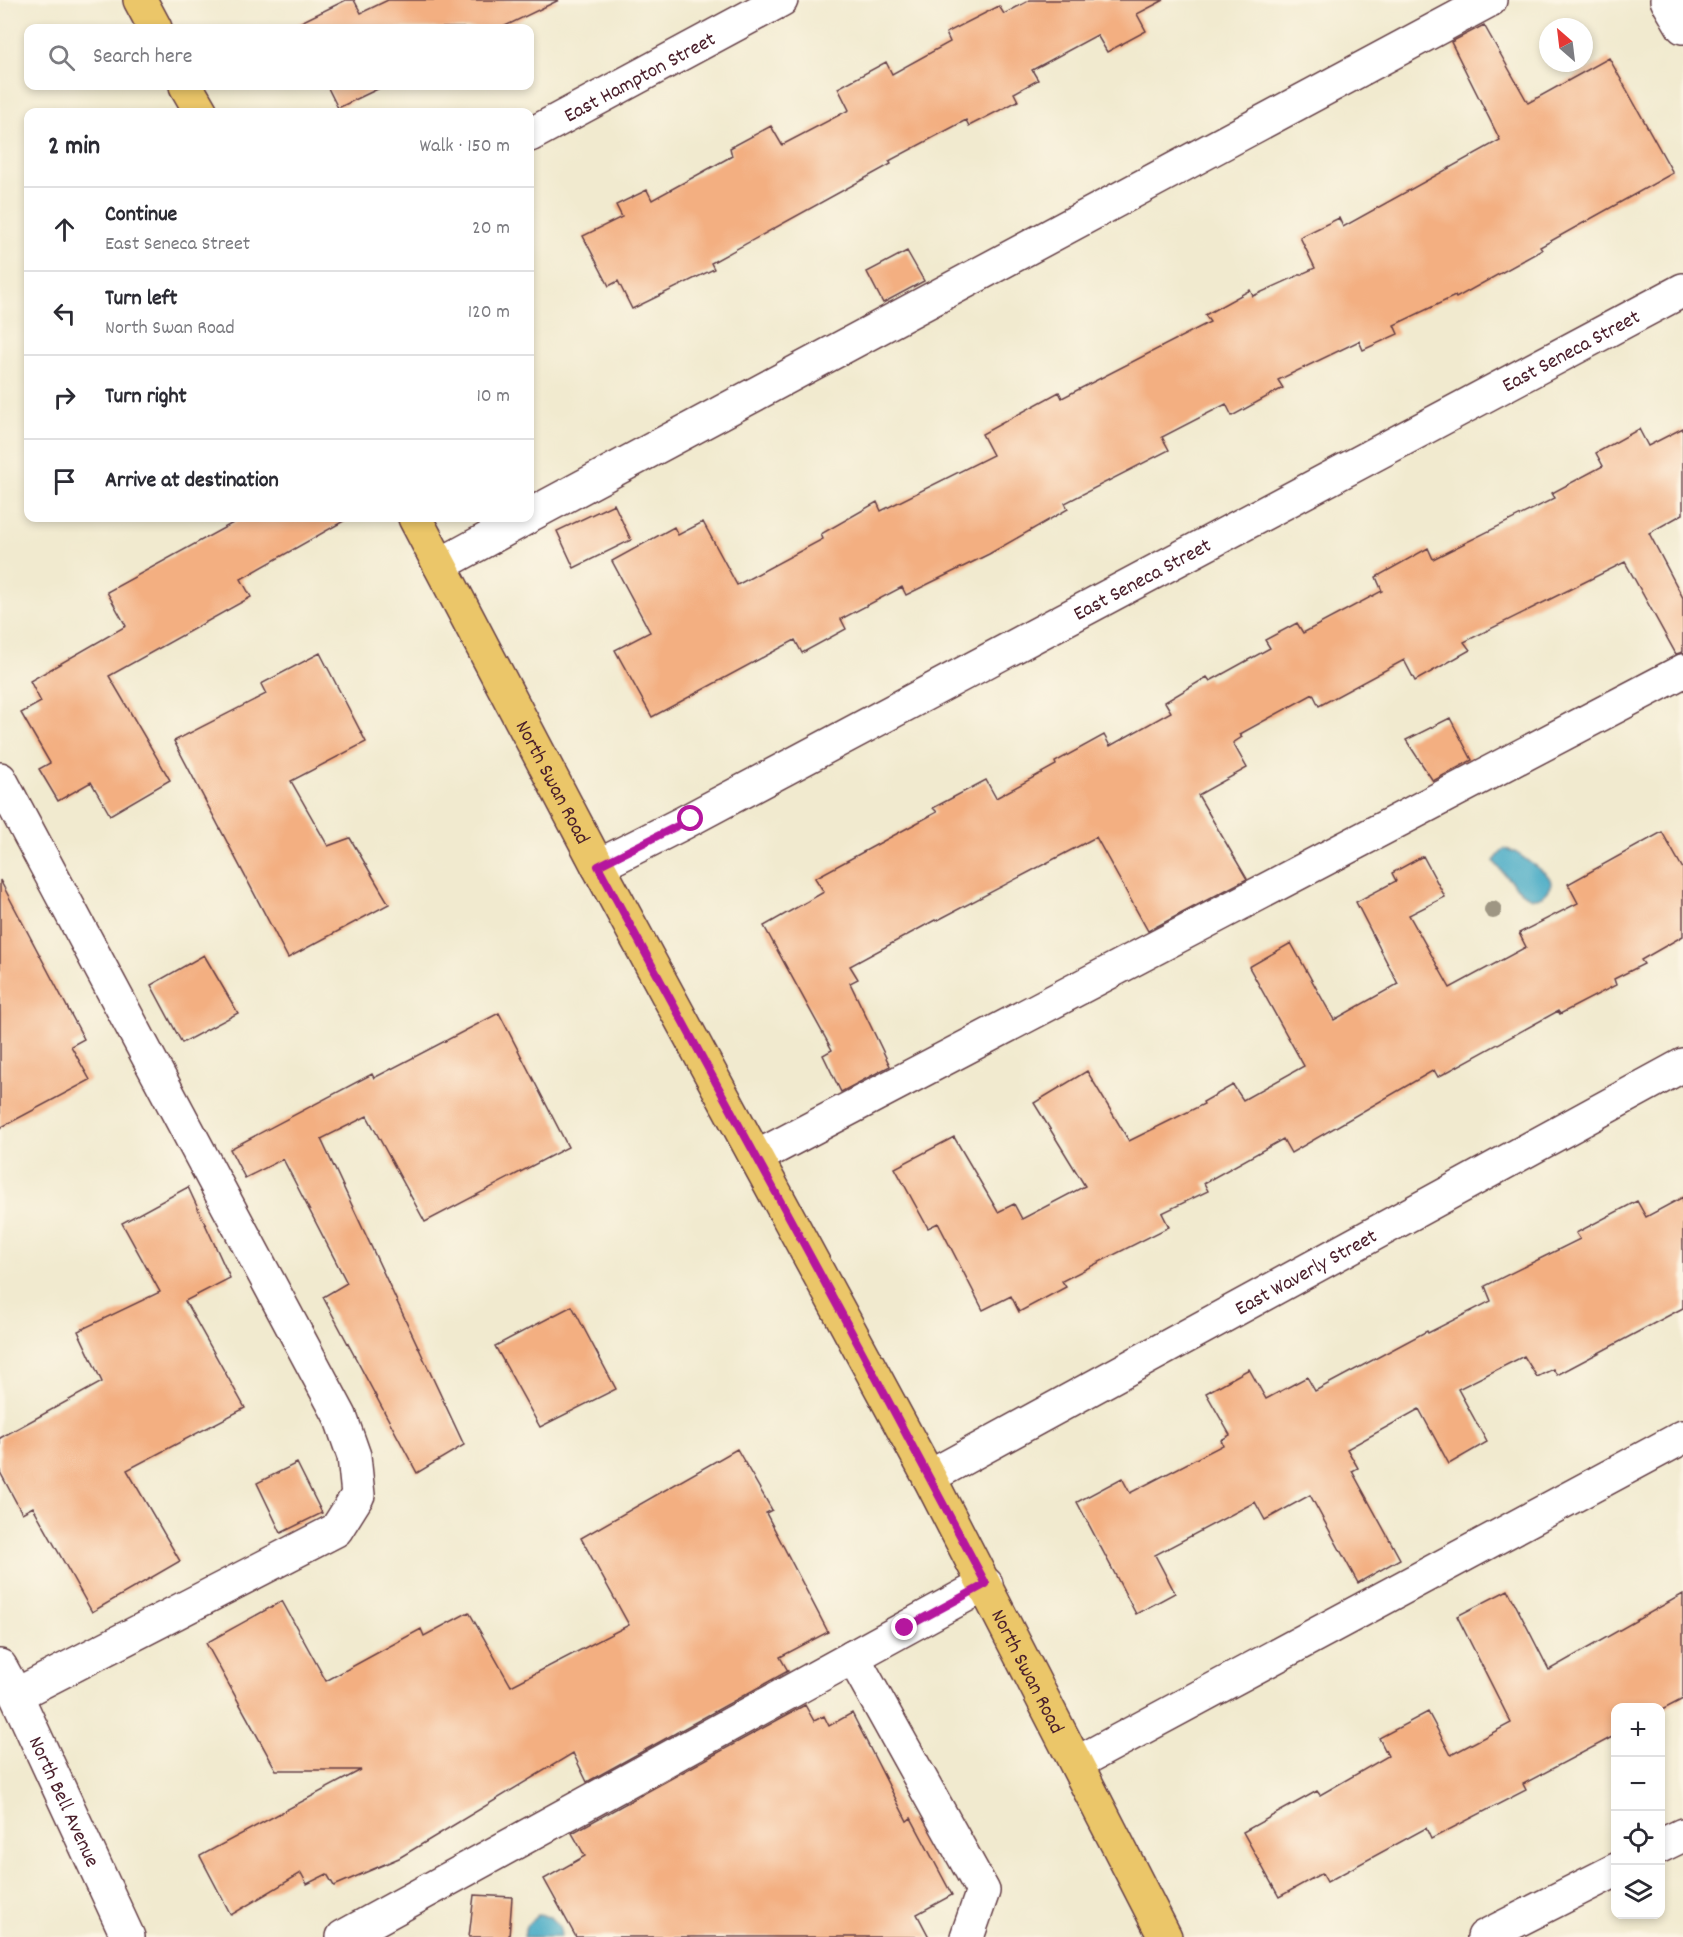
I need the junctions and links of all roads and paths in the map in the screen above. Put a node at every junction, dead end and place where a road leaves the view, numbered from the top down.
1 (140, 0) edge
2 (780, 0) edge
3 (1490, 0) edge
4 (1667, 0) edge
5 (153, 24) edge
6 (1683, 27) edge
7 (188, 90) edge
8 (199, 108) edge
9 (534, 133) edge
10 (1683, 290) edge
11 (534, 513) edge
12 (417, 522) edge
13 (517, 522) edge
14 (440, 565) junction
15 (1683, 671) edge
16 (0, 779) edge
17 (598, 866) junction
18 (1683, 1065) edge
19 (757, 1157) junction
20 (1683, 1437) edge
21 (929, 1477) junction
22 (986, 1584) junction
23 (853, 1658) junction
24 (0, 1666) edge
25 (16, 1695) junction
26 (1077, 1763) junction
27 (1683, 1835) edge
28 (1665, 1844) edge
29 (1611, 1873) edge
30 (128, 1937) edge
31 (343, 1937) edge
32 (967, 1937) edge
33 (1165, 1937) edge
34 (1484, 1937) edge

1 - 5 main road
2 - 9 street, East Hampton Street
3 - 11 street
4 - 6 street
7 - 8 main road
10 - 17 street, East Seneca Street
12 - 14 main road, North Swan Road
13 - 14 street
14 - 17 main road, North Swan Road
15 - 19 street
16 - 25 street
17 - 19 main road, North Swan Road
18 - 21 street, East Waverly Street
19 - 21 main road, North Swan Road
20 - 26 street
21 - 22 main road, North Swan Road
22 - 23 street
22 - 26 main road, North Swan Road
23 - 31 street
23 - 32 street
24 - 25 street, North Bell Avenue
25 - 30 street, North Bell Avenue
26 - 33 main road, North Swan Road
27 - 28 street
29 - 34 street

